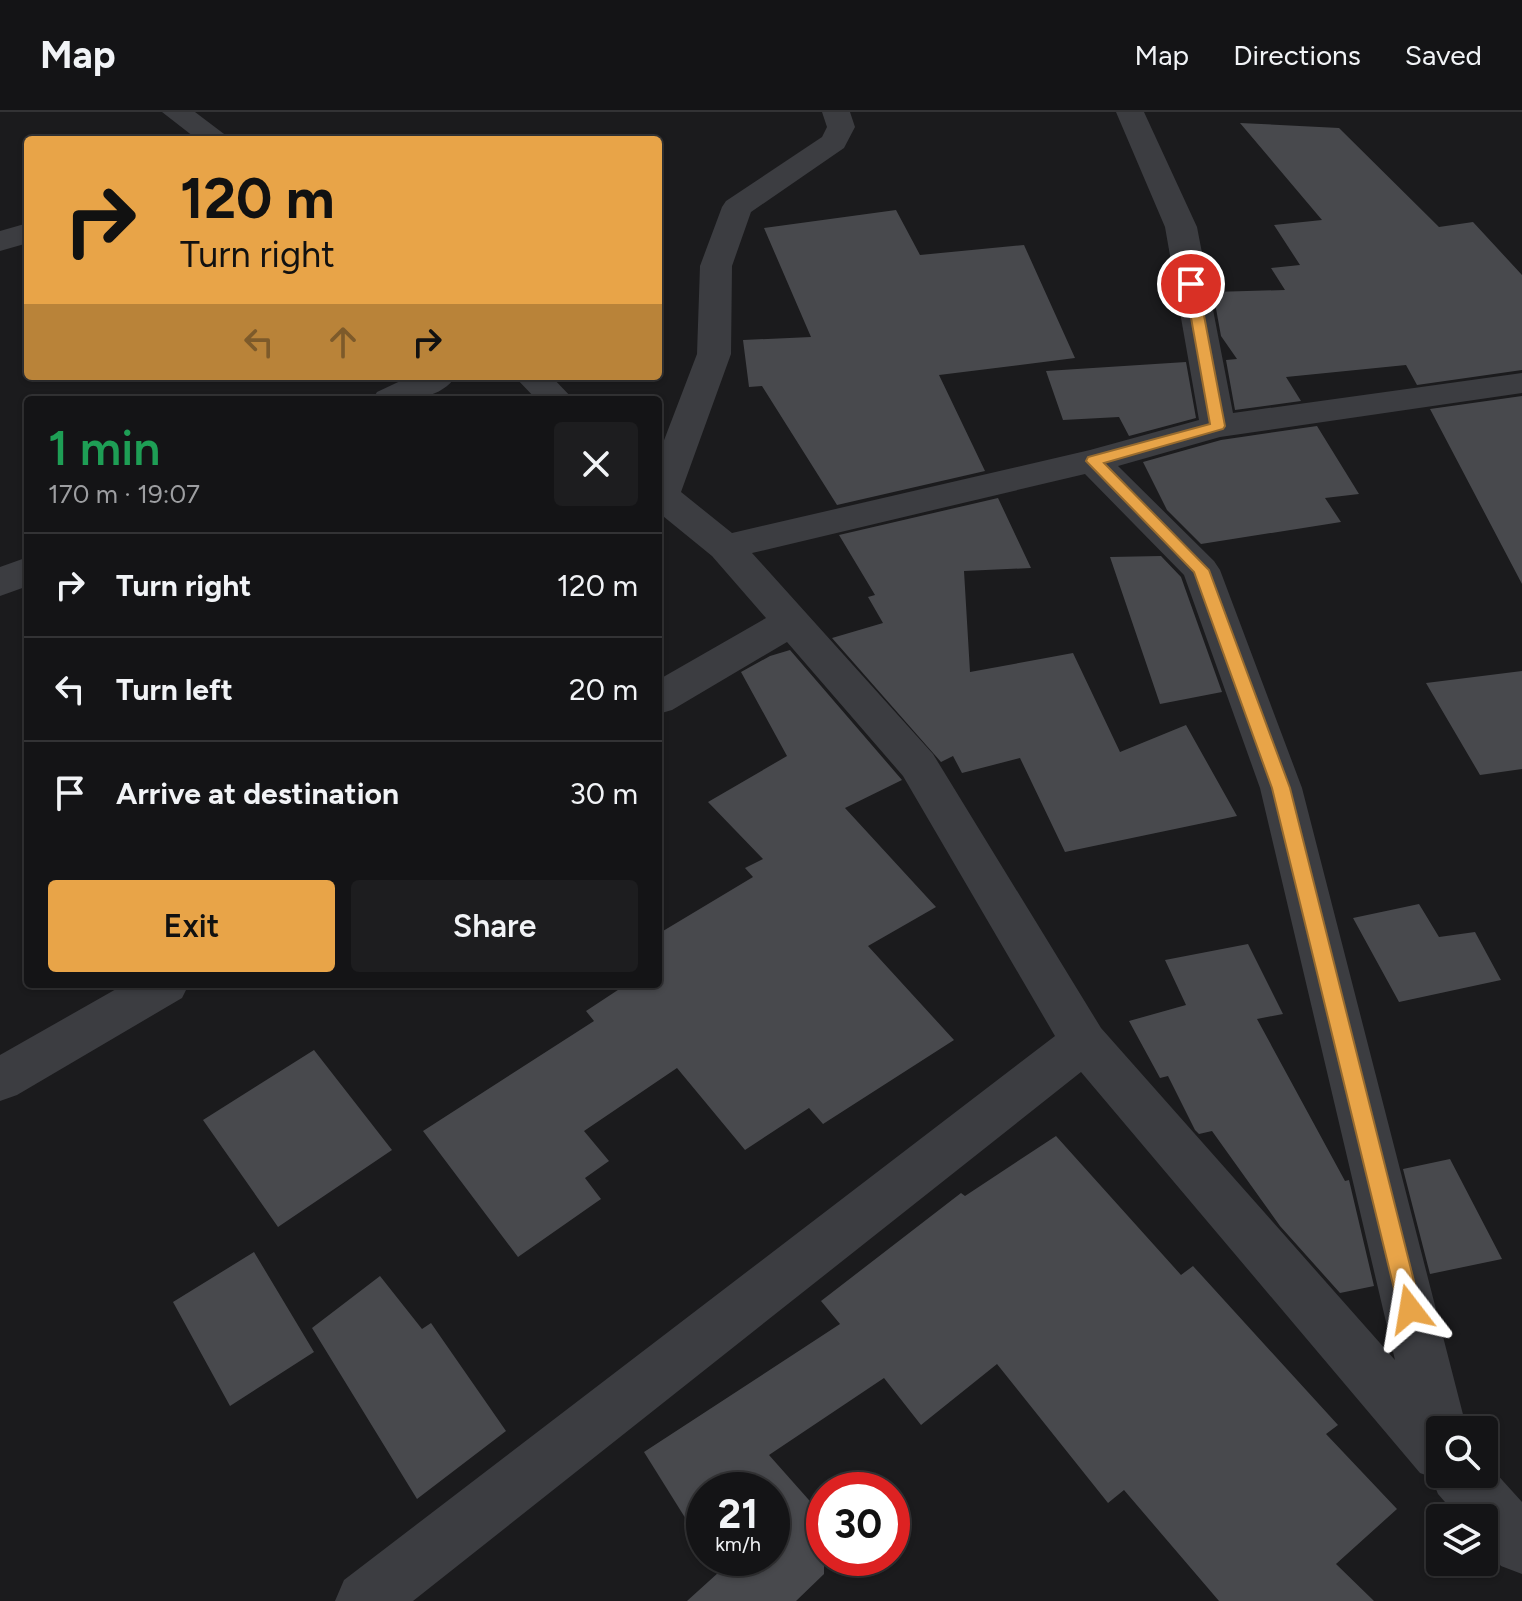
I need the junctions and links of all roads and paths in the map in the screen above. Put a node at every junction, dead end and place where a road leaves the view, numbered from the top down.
1 (176, 112) edge
2 (836, 112) edge
3 (1130, 112) edge
4 (211, 136) edge
5 (24, 233) edge
6 (0, 242) edge
7 (431, 380) edge
8 (535, 380) edge
9 (1522, 383) edge
10 (397, 396) edge
11 (553, 396) edge
12 (1218, 426) junction
13 (1093, 461) junction
14 (662, 490) edge
15 (662, 497) edge
16 (725, 547) junction
17 (24, 572) edge
18 (0, 583) edge
19 (792, 621) junction
20 (662, 697) edge
21 (159, 988) edge
22 (1084, 1042) junction
23 (0, 1080) edge
24 (1436, 1416) edge
25 (1426, 1437) edge
26 (1471, 1488) edge
27 (1522, 1545) edge
28 (365, 1601) edge

1 - 4 street
2 - 14 street
3 - 12 street
5 - 6 street
7 - 10 street
8 - 11 street
9 - 12 street
12 - 13 street
13 - 16 street
13 - 24 street
15 - 16 street
16 - 19 street
17 - 18 street
19 - 20 street
19 - 22 street
21 - 23 street
22 - 25 street
22 - 28 street
26 - 27 street

